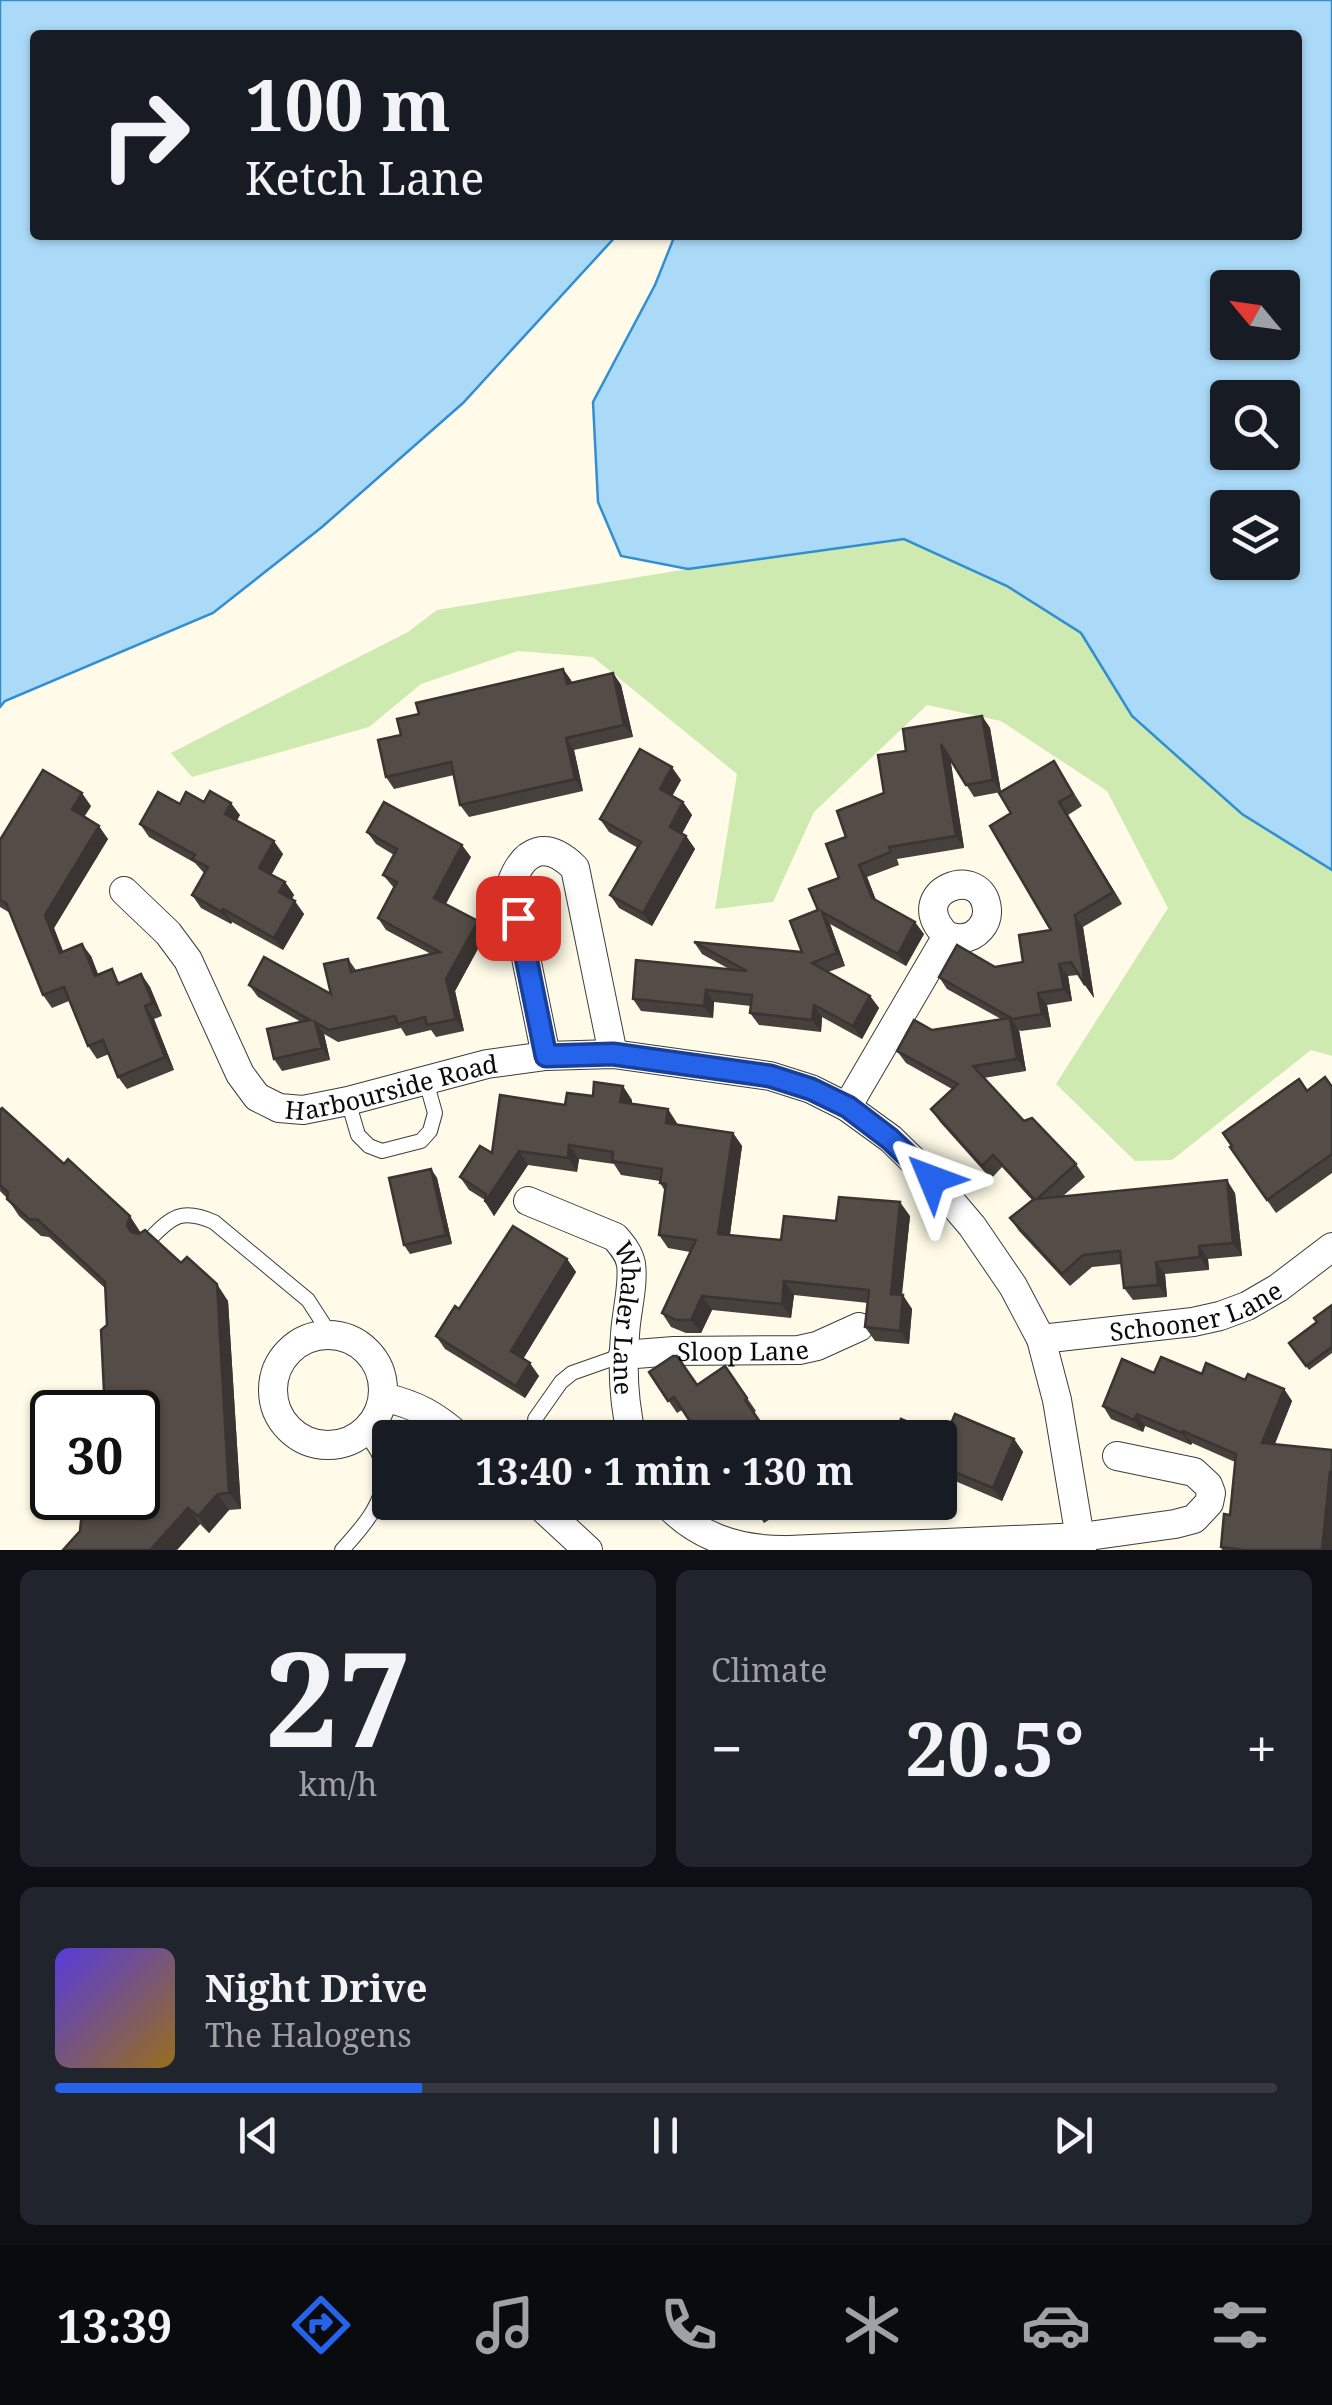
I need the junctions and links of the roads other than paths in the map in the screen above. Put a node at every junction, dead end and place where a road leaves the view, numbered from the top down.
1 (124, 891) dead end
2 (946, 936) dead end
3 (613, 1054) junction
4 (546, 1056) junction
5 (426, 1082) junction
6 (348, 1101) junction
7 (848, 1107) junction
8 (528, 1201) dead end
9 (149, 1240) edge
10 (1332, 1246) edge
11 (859, 1327) dead end
12 (330, 1334) junction
13 (1041, 1339) junction
14 (623, 1355) junction
15 (384, 1396) junction
16 (535, 1418) dead end
17 (441, 1420) edge
18 (629, 1420) edge
19 (364, 1432) junction
20 (1117, 1456) dead end
21 (556, 1520) edge
22 (685, 1520) edge
23 (1082, 1544) edge
24 (342, 1550) edge
25 (588, 1550) edge
26 (786, 1550) edge

1 - 6 street, Harbourside Road
2 - 7 street
3 - 4 street, Harbourside Road
3 - 4 street
3 - 7 street, Harbourside Road
4 - 5 street, Harbourside Road
5 - 6 street, Harbourside Road
5 - 6 lane
7 - 13 street, Harbourside Road
8 - 14 street, Whaler Lane
9 - 12 lane
10 - 13 street, Schooner Lane
11 - 14 street, Sloop Lane
12 - 15 street
12 - 19 street
13 - 23 street, Harbourside Road
14 - 16 lane
14 - 18 street, Whaler Lane
15 - 17 street
15 - 19 street
19 - 24 lane
20 - 23 street
21 - 25 street
22 - 26 street
23 - 26 street

